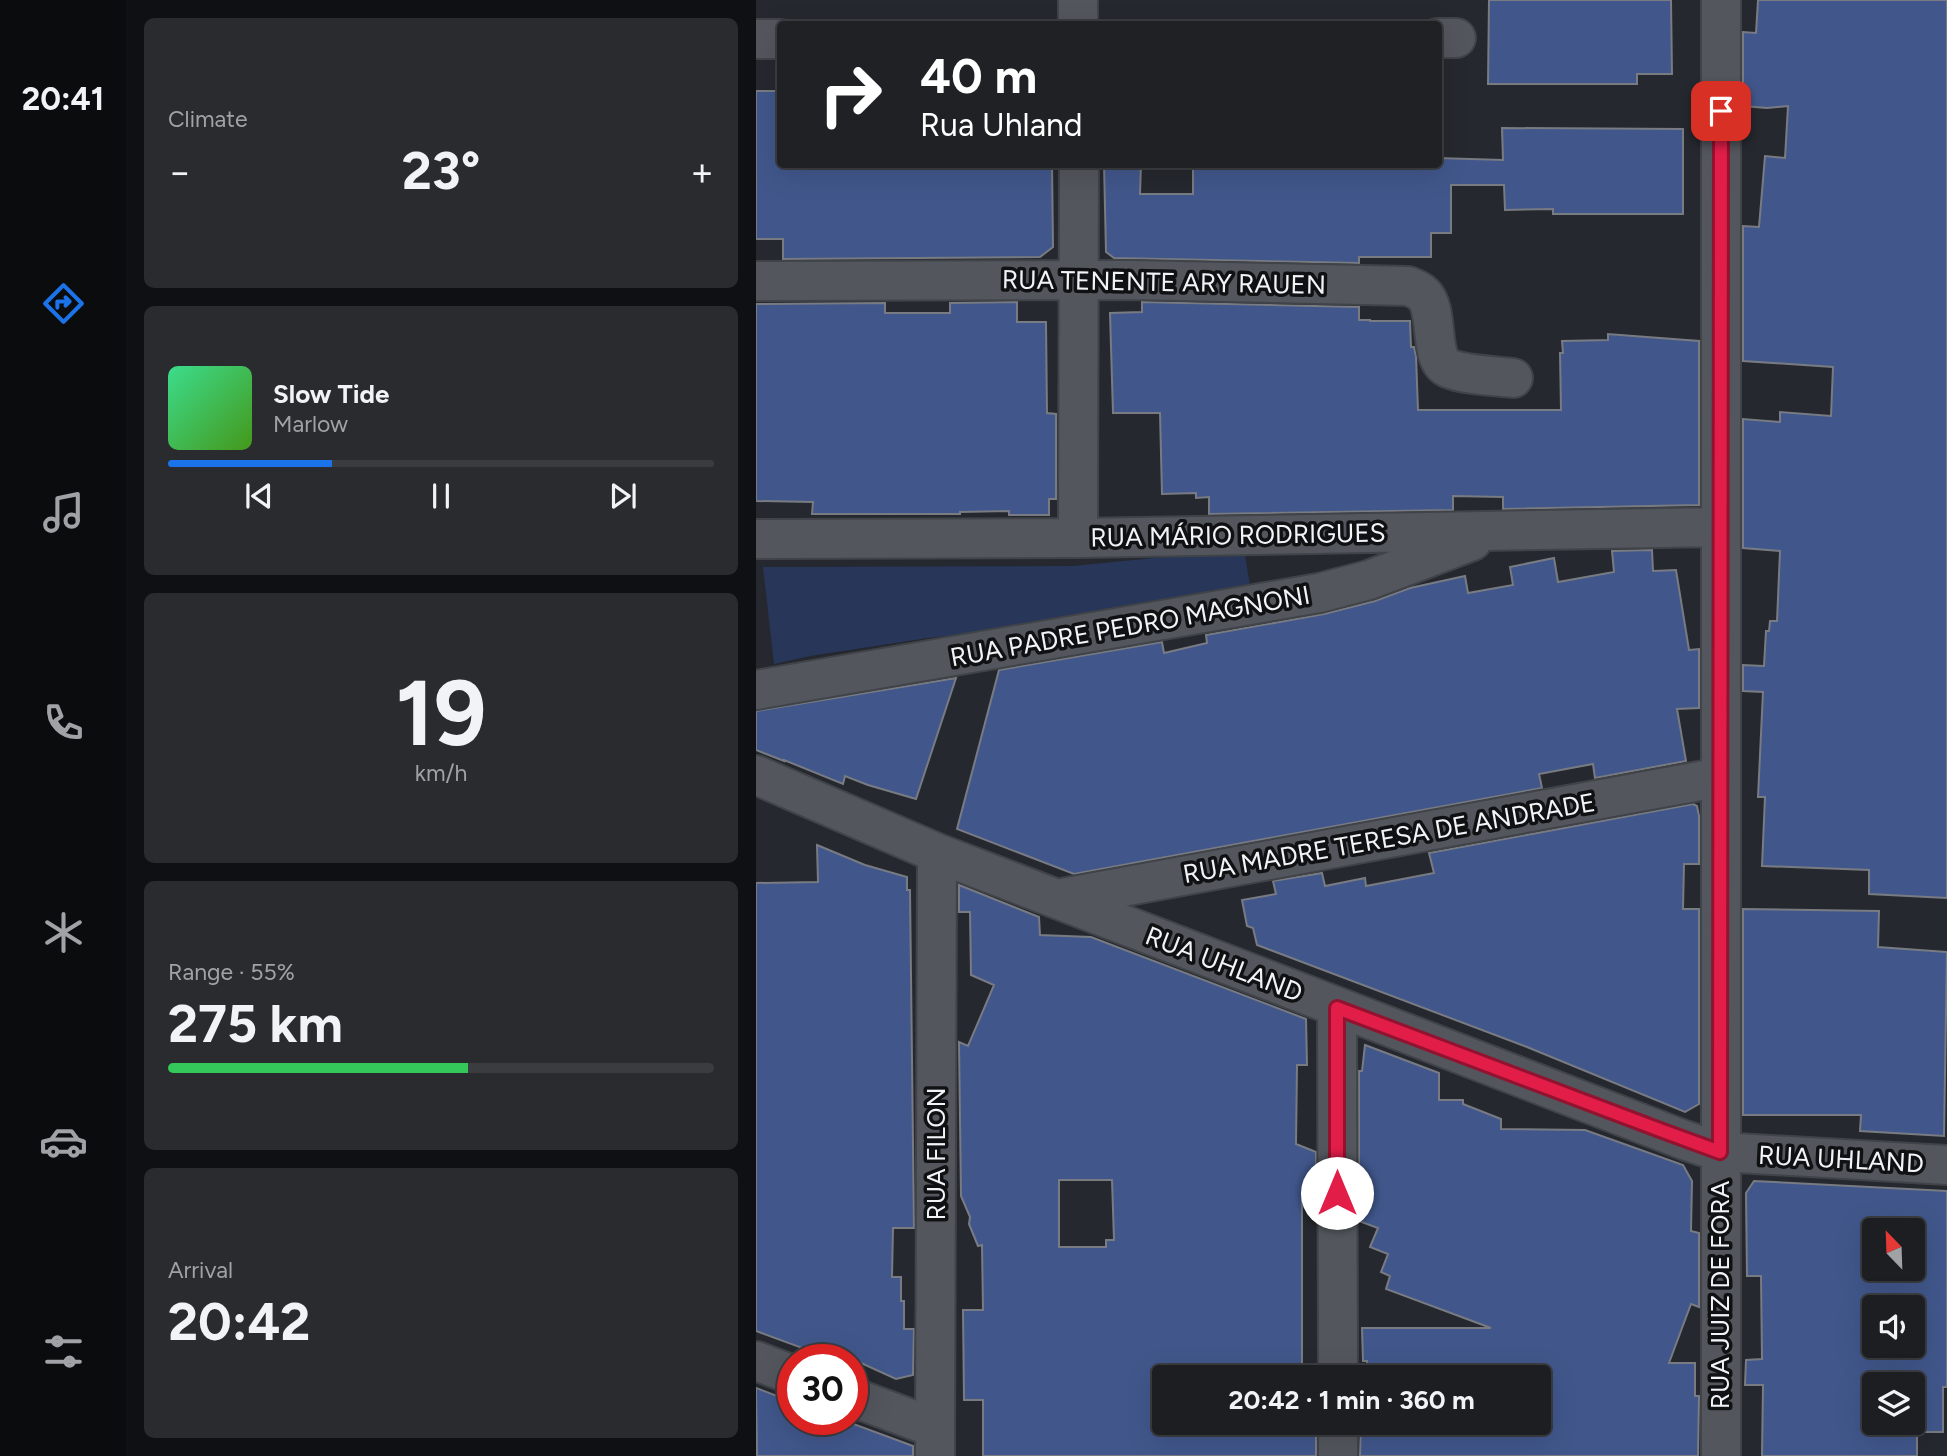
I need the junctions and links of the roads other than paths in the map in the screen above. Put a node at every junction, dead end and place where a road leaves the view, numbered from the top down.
1 (1078, 0) edge
2 (1721, 0) edge
3 (1078, 21) edge
4 (756, 39) edge
5 (777, 39) edge
6 (1079, 168) edge
7 (1080, 279) junction
8 (756, 281) edge
9 (1513, 378) dead end
10 (1721, 527) junction
11 (1496, 531) junction
12 (1078, 538) junction
13 (756, 539) edge
14 (756, 690) edge
15 (756, 775) edge
16 (1721, 777) junction
17 (937, 853) junction
18 (1057, 899) junction
19 (1337, 1008) junction
20 (1720, 1152) junction
21 (1947, 1165) edge
22 (756, 1361) edge
23 (1338, 1365) edge
24 (777, 1369) edge
25 (868, 1406) edge
26 (1338, 1435) edge
27 (935, 1442) edge
28 (1338, 1456) edge
29 (1721, 1456) edge

1 - 3 street
2 - 10 street, RUA JUIZ DE FORA
4 - 5 street
6 - 7 street
7 - 8 street, RUA TENENTE ARY RAUEN
7 - 9 street, RUA TENENTE ARY RAUEN
7 - 12 street
10 - 11 street, RUA MÁRIO RODRIGUES
10 - 16 street, RUA JUIZ DE FORA
11 - 12 street, RUA MÁRIO RODRIGUES
11 - 14 street, RUA PADRE PEDRO MAGNONI
12 - 13 street, RUA MÁRIO RODRIGUES
15 - 17 street, RUA UHLAND
16 - 18 street, RUA MADRE TERESA DE ANDRADE
16 - 20 street, RUA JUIZ DE FORA
17 - 18 street, RUA UHLAND
17 - 27 street, RUA FILON
18 - 19 street, RUA UHLAND
19 - 20 street, RUA UHLAND
19 - 23 street
20 - 21 street, RUA UHLAND
20 - 29 street, RUA JUIZ DE FORA
22 - 24 street
25 - 27 street
26 - 28 street

